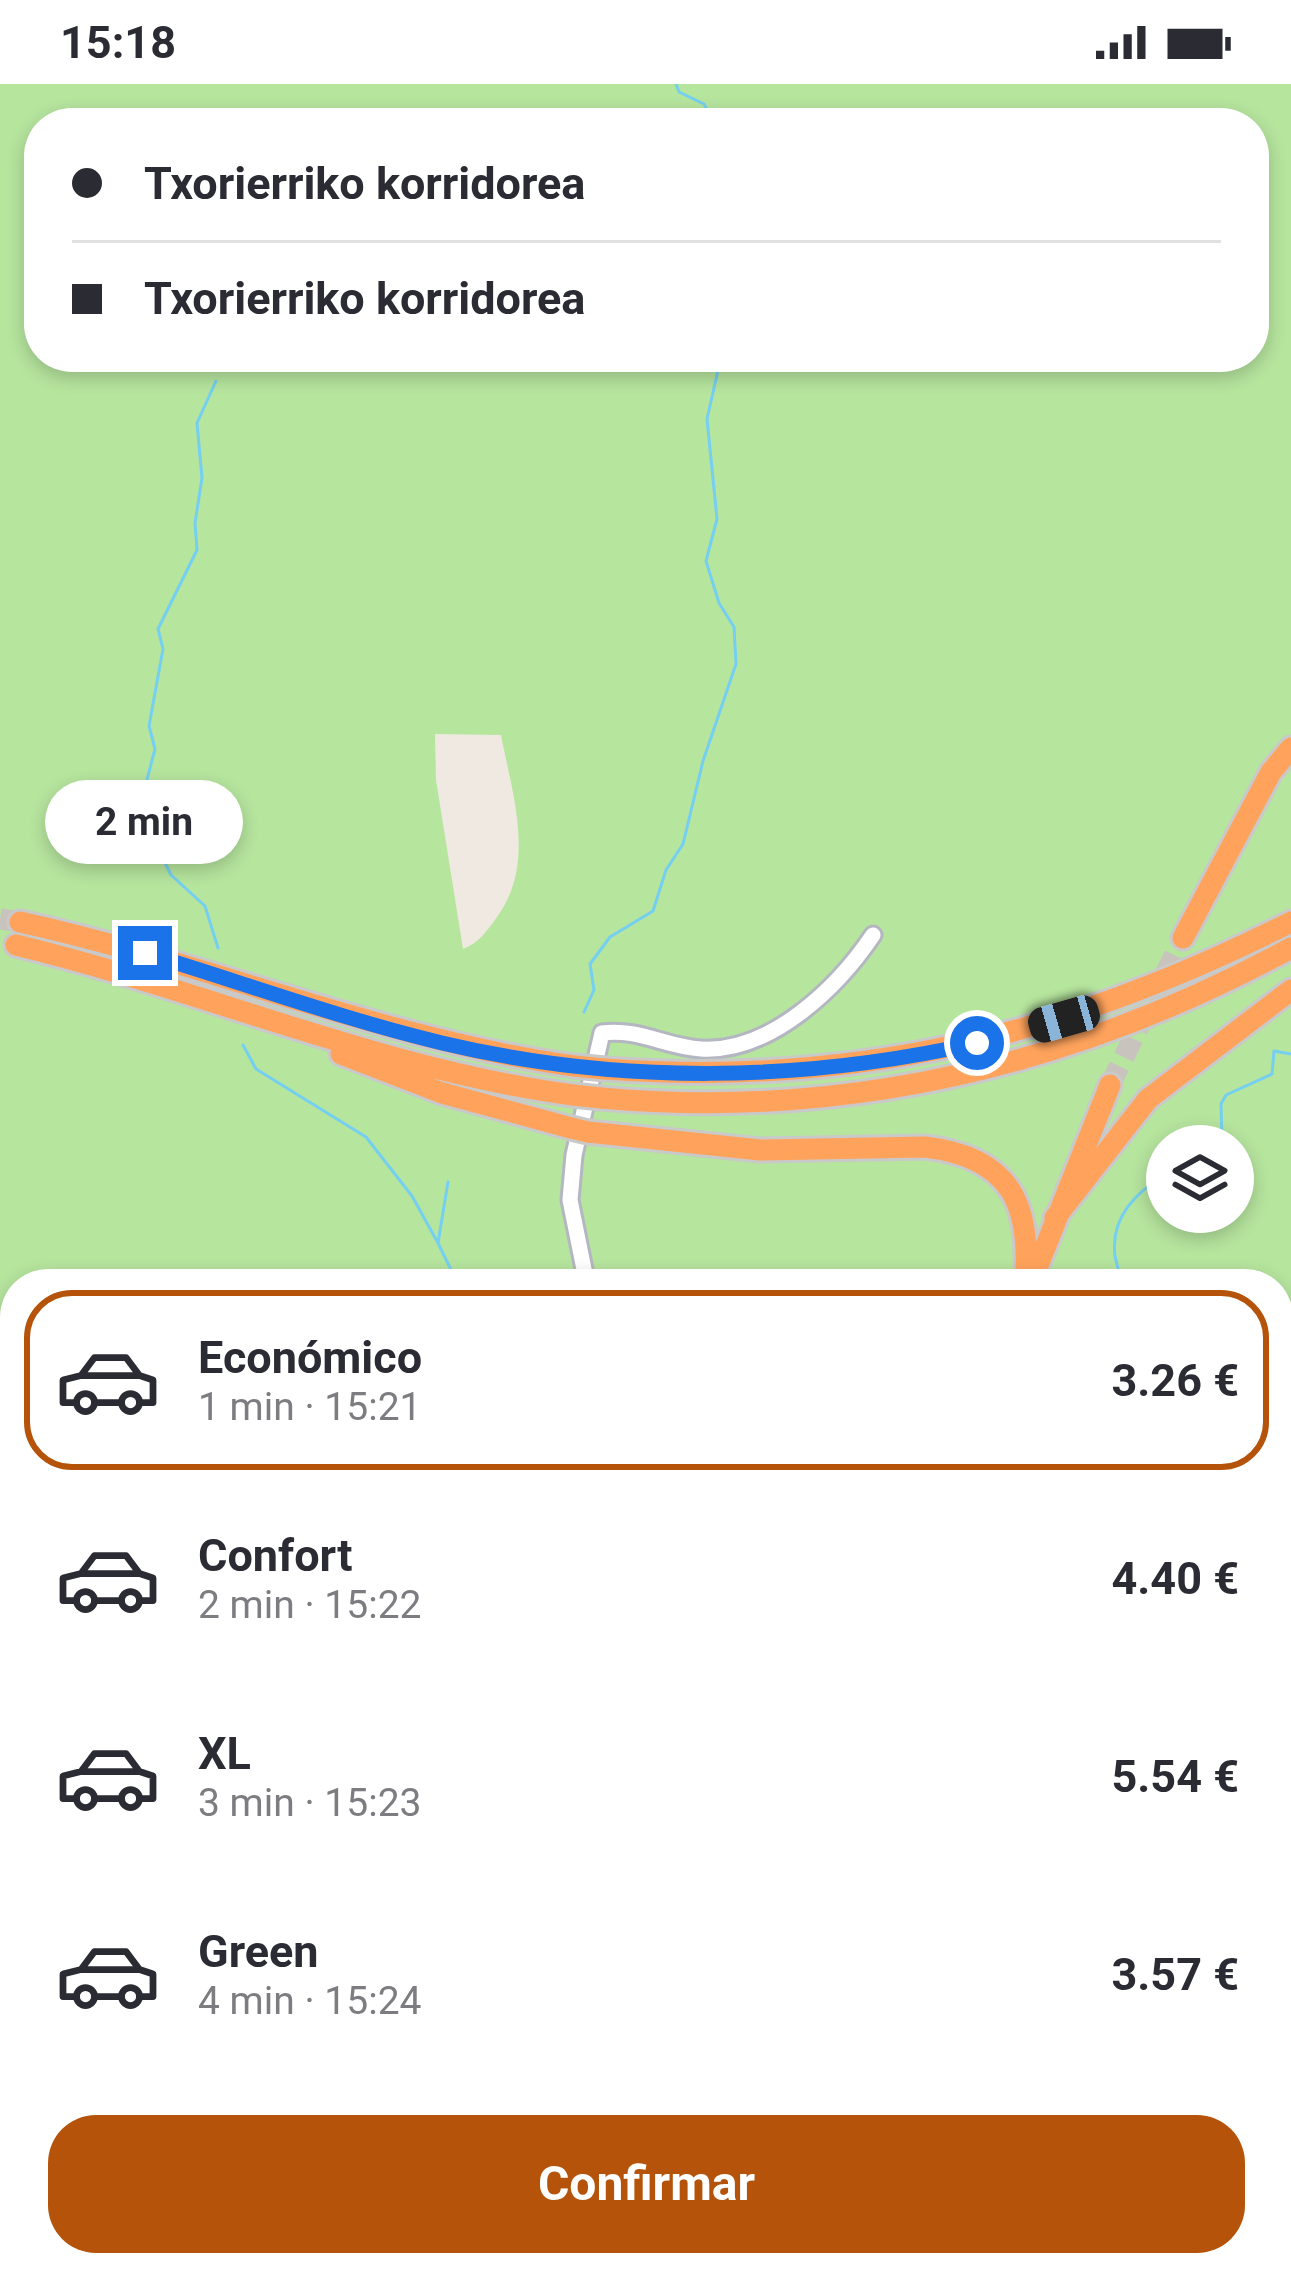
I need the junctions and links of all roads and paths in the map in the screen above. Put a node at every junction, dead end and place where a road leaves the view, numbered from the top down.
1 (1291, 748) edge
2 (1291, 919) edge
3 (20, 922) tunnel mouth
4 (873, 935) dead end
5 (1183, 938) tunnel mouth
6 (16, 945) tunnel mouth
7 (1291, 948) edge
8 (105, 966) junction
9 (1291, 990) edge
10 (1110, 1085) tunnel mouth
11 (1055, 1218) junction
12 (584, 1269) edge
13 (1028, 1269) edge
14 (1034, 1269) edge

1 - 5 highway
2 - 3 highway, bridge
4 - 12 street
6 - 8 highway
7 - 8 highway, bridge
8 - 13 highway
9 - 11 highway
10 - 11 highway
11 - 14 highway

